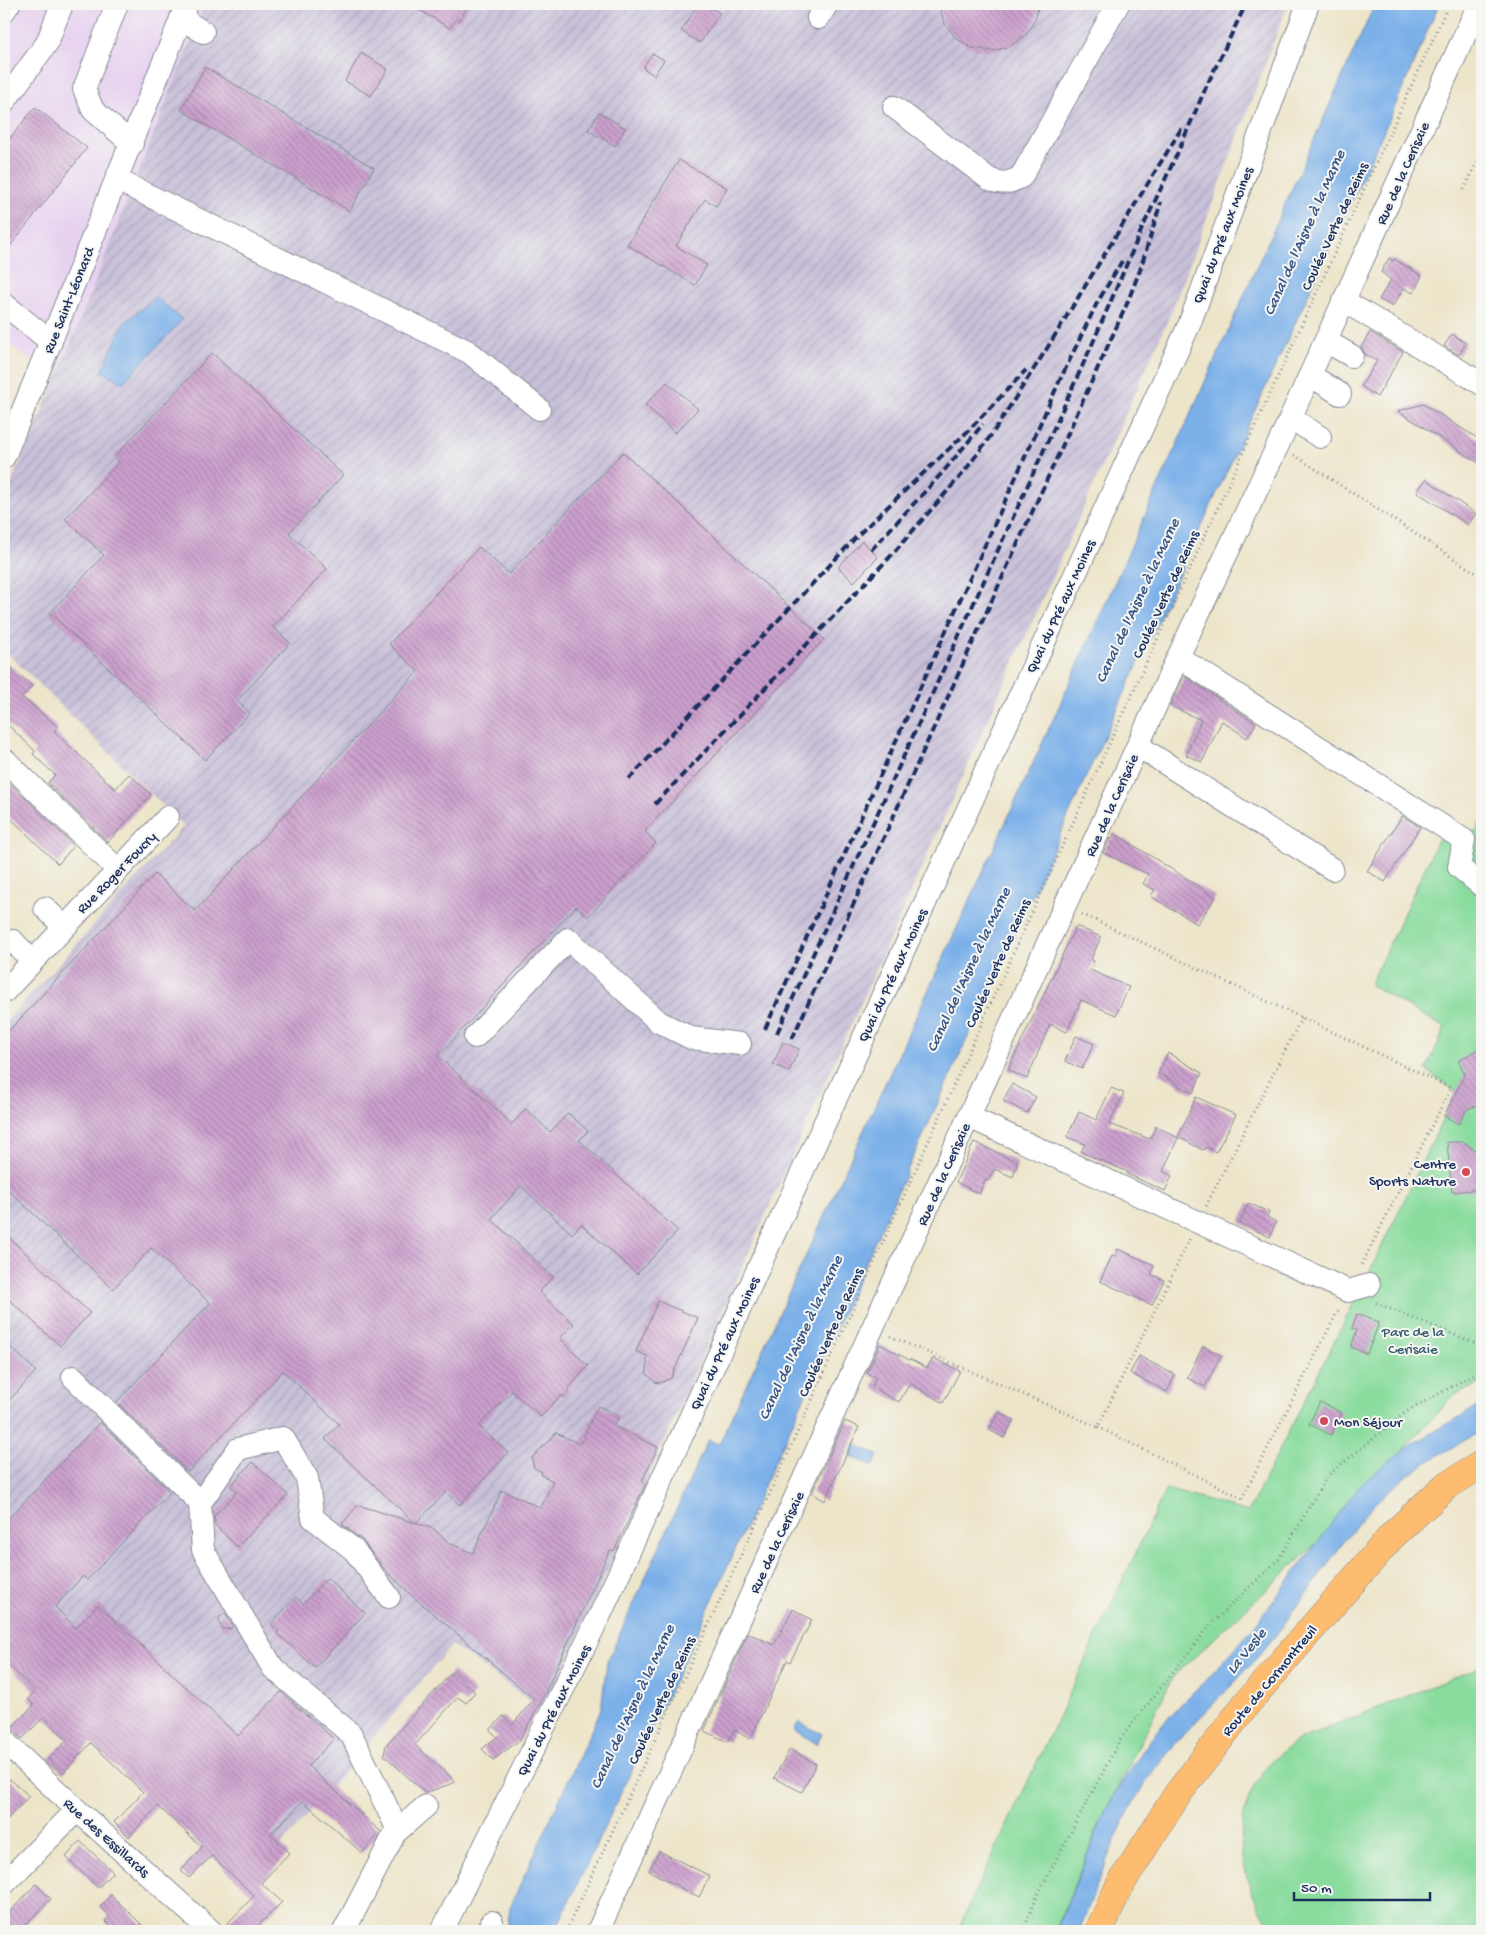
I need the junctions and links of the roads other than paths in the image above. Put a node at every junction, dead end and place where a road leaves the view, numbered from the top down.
1 (9, 4) edge
2 (62, 4) edge
3 (117, 4) edge
4 (1118, 4) edge
5 (1308, 4) edge
6 (4, 11) edge
7 (184, 11) edge
8 (1479, 11) edge
9 (204, 32) dead end
10 (4, 102) edge
11 (894, 107) dead end
12 (132, 144) junction
13 (117, 180) junction
14 (1344, 301) junction
15 (4, 304) edge
16 (1326, 341) junction
17 (50, 342) junction
18 (1352, 356) dead end
19 (1310, 375) junction
20 (1482, 384) edge
21 (1340, 394) dead end
22 (539, 409) dead end
23 (1291, 418) junction
24 (1320, 437) dead end
25 (4, 457) edge
26 (1178, 657) junction
27 (1138, 746) junction
28 (4, 759) edge
29 (168, 817) dead end
30 (1332, 869) dead end
31 (118, 870) junction
32 (1482, 886) edge
33 (46, 908) dead end
34 (64, 927) junction
35 (13, 940) dead end
36 (32, 961) junction
37 (4, 992) edge
38 (476, 1037) dead end
39 (740, 1044) dead end
40 (969, 1117) junction
41 (1359, 1288) road end
42 (73, 1377) dead end
43 (1482, 1464) edge
44 (200, 1503) junction
45 (389, 1597) dead end
46 (4, 1741) edge
47 (426, 1806) dead end
48 (77, 1810) junction
49 (398, 1830) junction
50 (4, 1884) edge
51 (212, 1931) edge
52 (344, 1931) edge
53 (442, 1931) edge
54 (598, 1931) edge
55 (1099, 1931) edge

1 - 6 street
2 - 10 street
3 - 12 street
4 - 11 street
5 - 53 street, Quai du Pré aux Moines
7 - 9 street
7 - 12 street, Rue Saint-Léonard
8 - 14 street, Rue de la Cerisaie
12 - 13 street, Rue Saint-Léonard
13 - 17 street, Rue Saint-Léonard
13 - 22 street
14 - 16 street, Rue de la Cerisaie
14 - 20 street
15 - 17 street
16 - 18 street
16 - 19 street, Rue de la Cerisaie
17 - 25 street, Rue Saint-Léonard
19 - 21 street
19 - 23 street, Rue de la Cerisaie
23 - 24 street
23 - 26 street, Rue de la Cerisaie
26 - 27 street, Rue de la Cerisaie
26 - 32 street
27 - 30 street
27 - 40 street, Rue de la Cerisaie
28 - 31 street
29 - 31 street, Rue Roger Foucry
31 - 34 street, Rue Roger Foucry
33 - 34 street, Rue Roger Foucry
34 - 36 street, Rue Roger Foucry
35 - 36 street
36 - 37 street, Rue Roger Foucry
38 - 39 street
40 - 41 street
40 - 54 street, Rue de la Cerisaie
42 - 44 street
43 - 55 main road, Route de Cormontreuil
44 - 45 street
44 - 49 street
46 - 48 street, Rue des Essillards
47 - 49 street
48 - 50 street
48 - 51 street, Rue des Essillards
49 - 52 street

